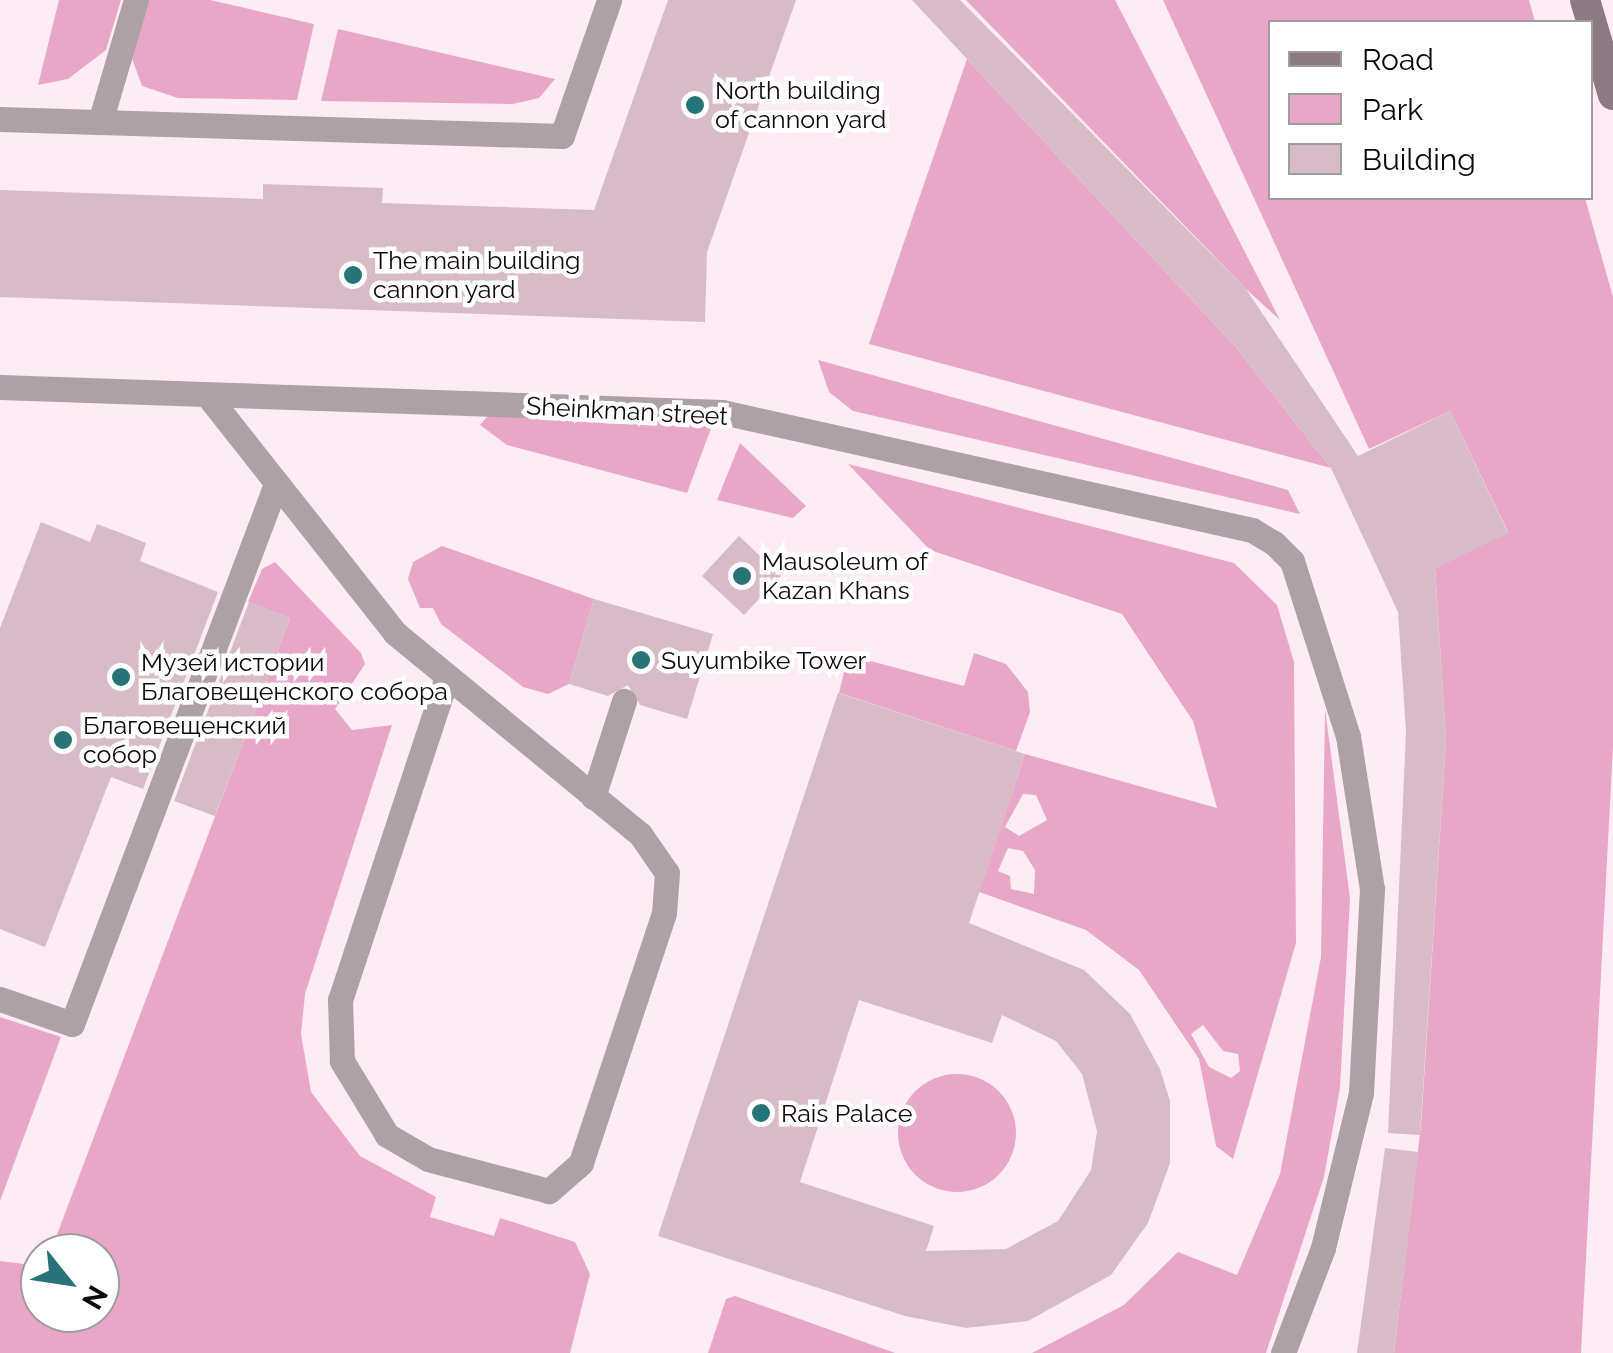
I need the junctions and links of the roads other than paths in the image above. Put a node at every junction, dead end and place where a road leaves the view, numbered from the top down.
1 (136, 0) edge
2 (608, 0) edge
3 (1593, 25) edge
4 (1613, 95) edge
5 (0, 119) edge
6 (100, 122) junction
7 (0, 387) edge
8 (208, 396) junction
9 (276, 484) junction
10 (446, 679) junction
11 (624, 701) dead end
12 (593, 797) junction
13 (0, 998) edge
14 (1283, 1353) edge

1 - 6 lane
2 - 6 lane
3 - 4 main road
5 - 6 lane
7 - 8 lane, Sheinkman street
8 - 9 lane
8 - 14 lane, Sheinkman street
9 - 10 lane
9 - 13 lane
10 - 12 lane
10 - 12 lane
11 - 12 lane

